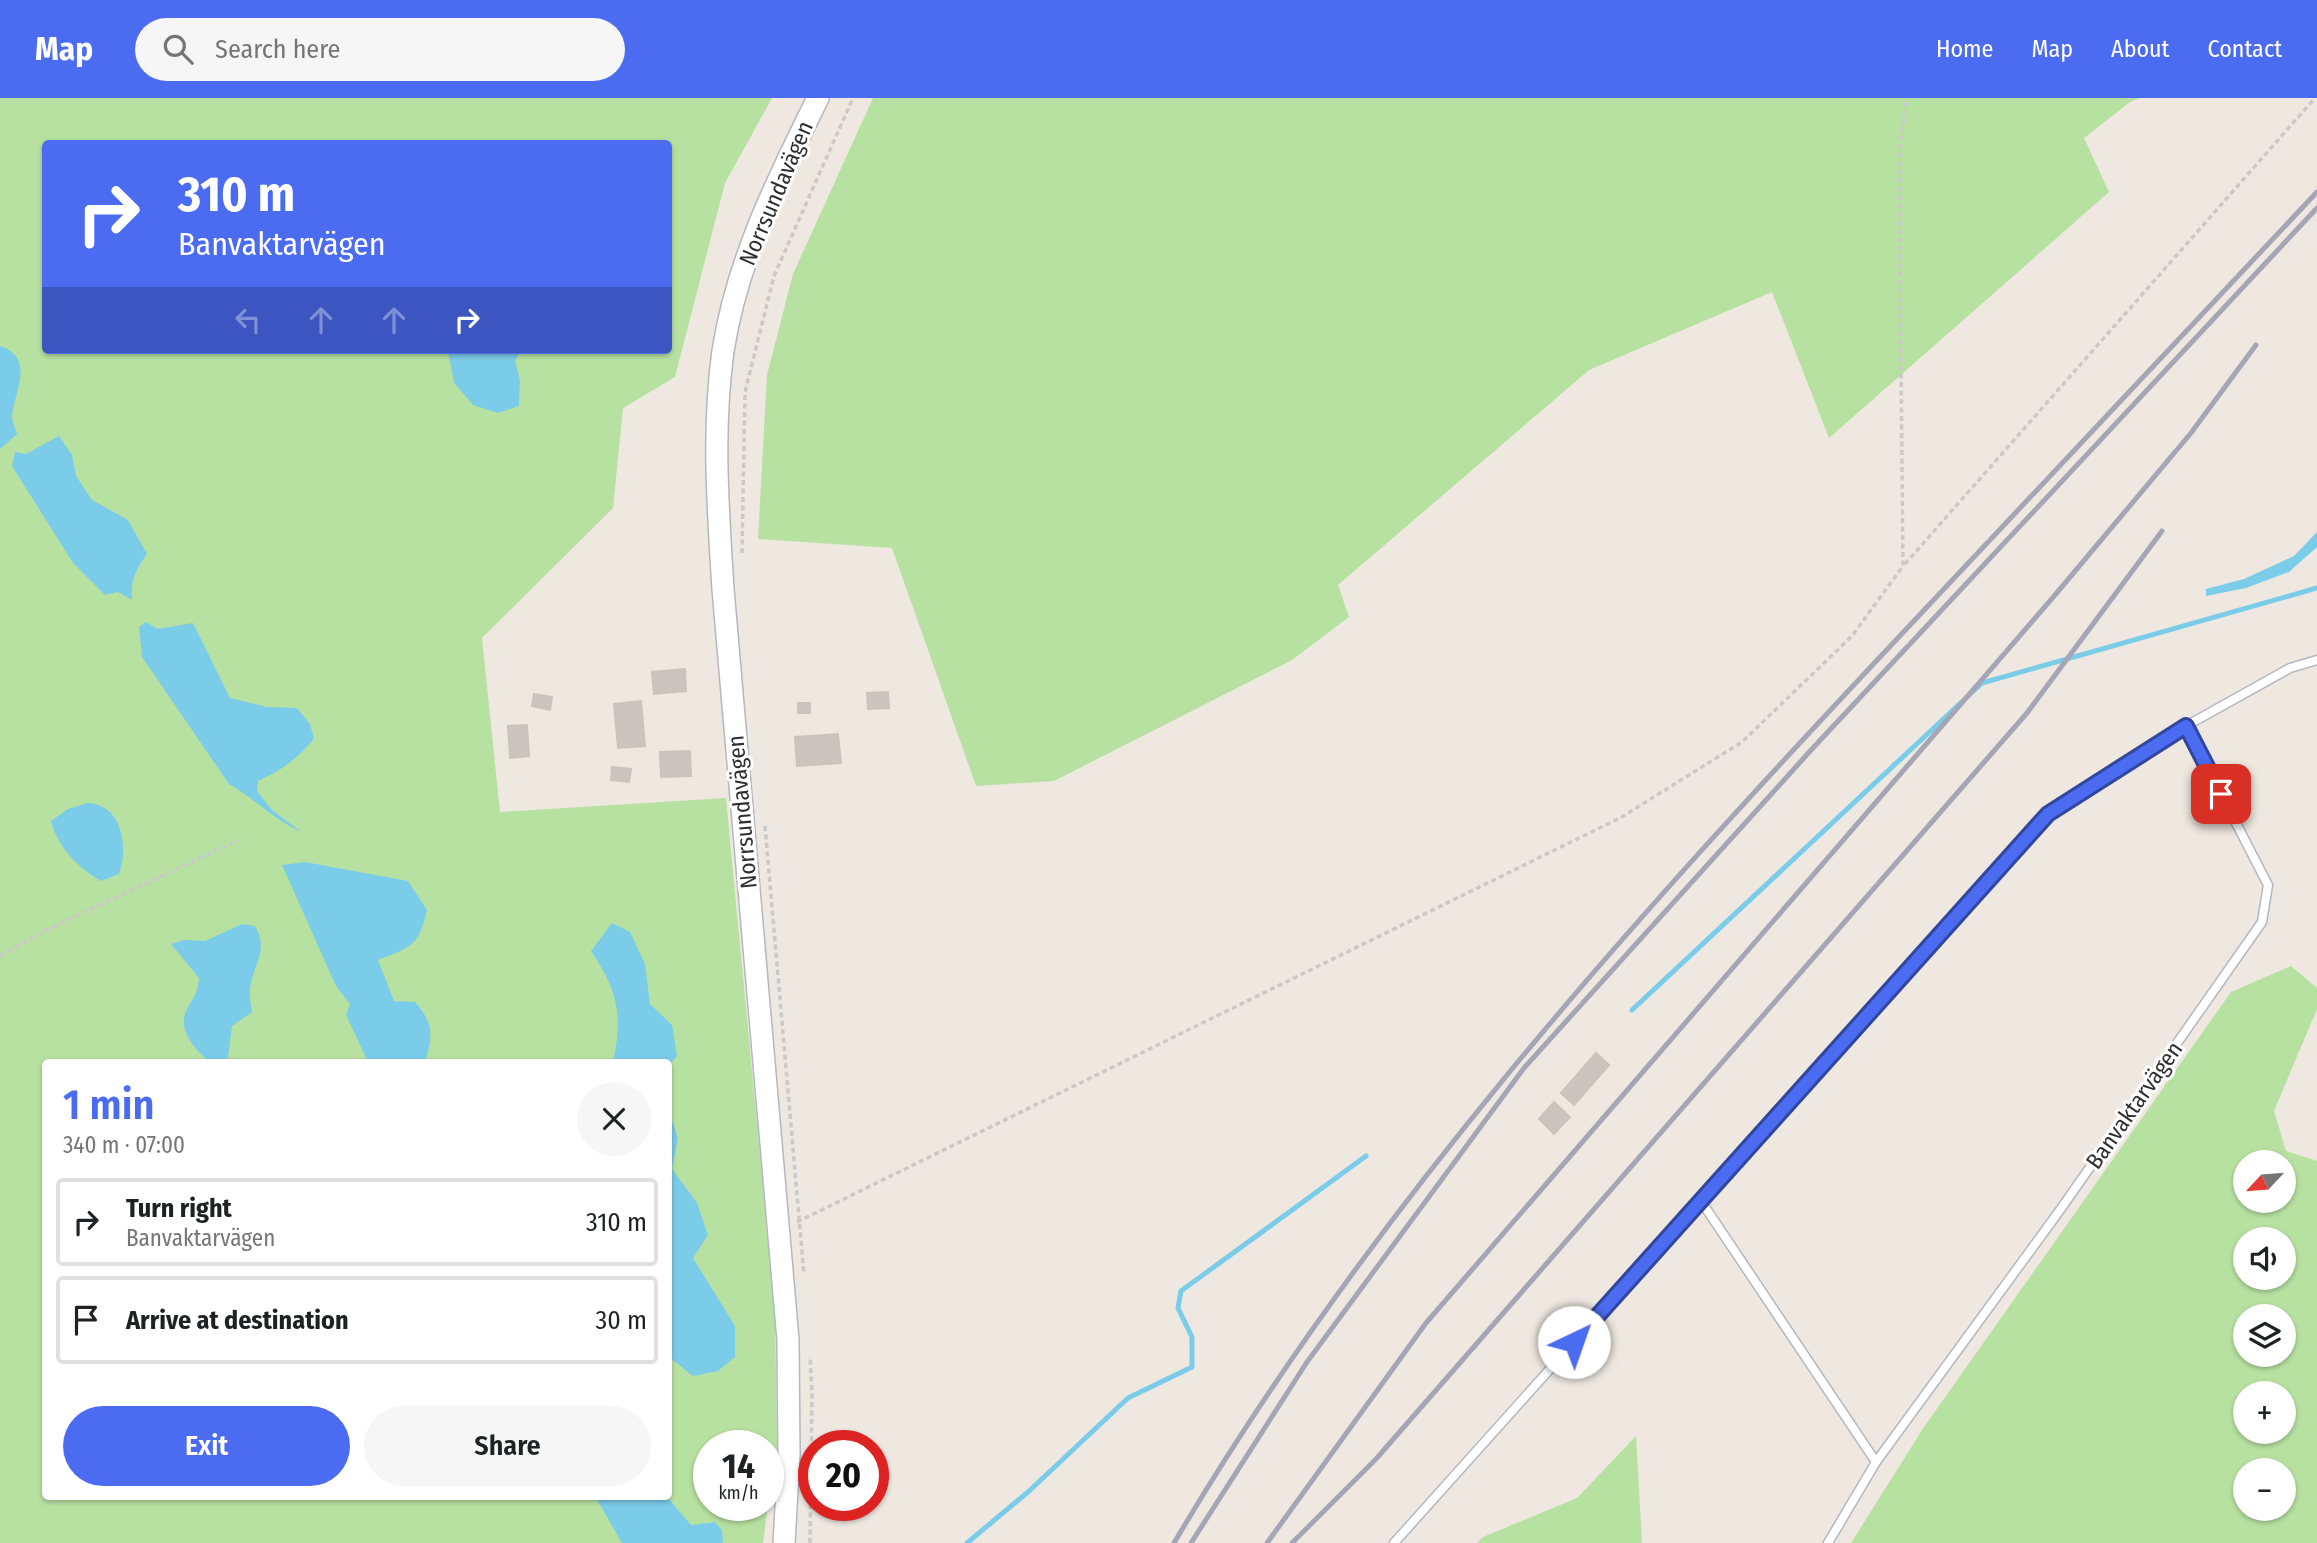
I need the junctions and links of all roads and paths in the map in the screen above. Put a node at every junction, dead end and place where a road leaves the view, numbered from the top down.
1 (818, 98) edge
2 (853, 98) edge
3 (1906, 98) edge
4 (2315, 98) edge
5 (742, 555) dead end
6 (1903, 566) junction
7 (2317, 660) edge
8 (2186, 726) junction
9 (764, 815) dead end
10 (239, 840) dead end
11 (0, 956) edge
12 (1701, 1201) junction
13 (800, 1221) junction
14 (779, 1226) junction
15 (805, 1287) dead end
16 (809, 1353) dead end
17 (1876, 1462) junction
18 (784, 1543) edge
19 (810, 1543) edge
20 (1394, 1543) edge
21 (1828, 1543) edge

1 - 14 street, Norrsundavägen
2 - 5 path
3 - 6 path
4 - 6 path
6 - 13 path
7 - 8 lane
8 - 12 lane
8 - 17 lane, Banvaktarvägen
9 - 13 path
10 - 11 path
12 - 17 lane
12 - 20 lane
13 - 14 path
13 - 15 path
14 - 18 street, Norrsundavägen
16 - 19 path
17 - 21 lane, Banvaktarvägen

